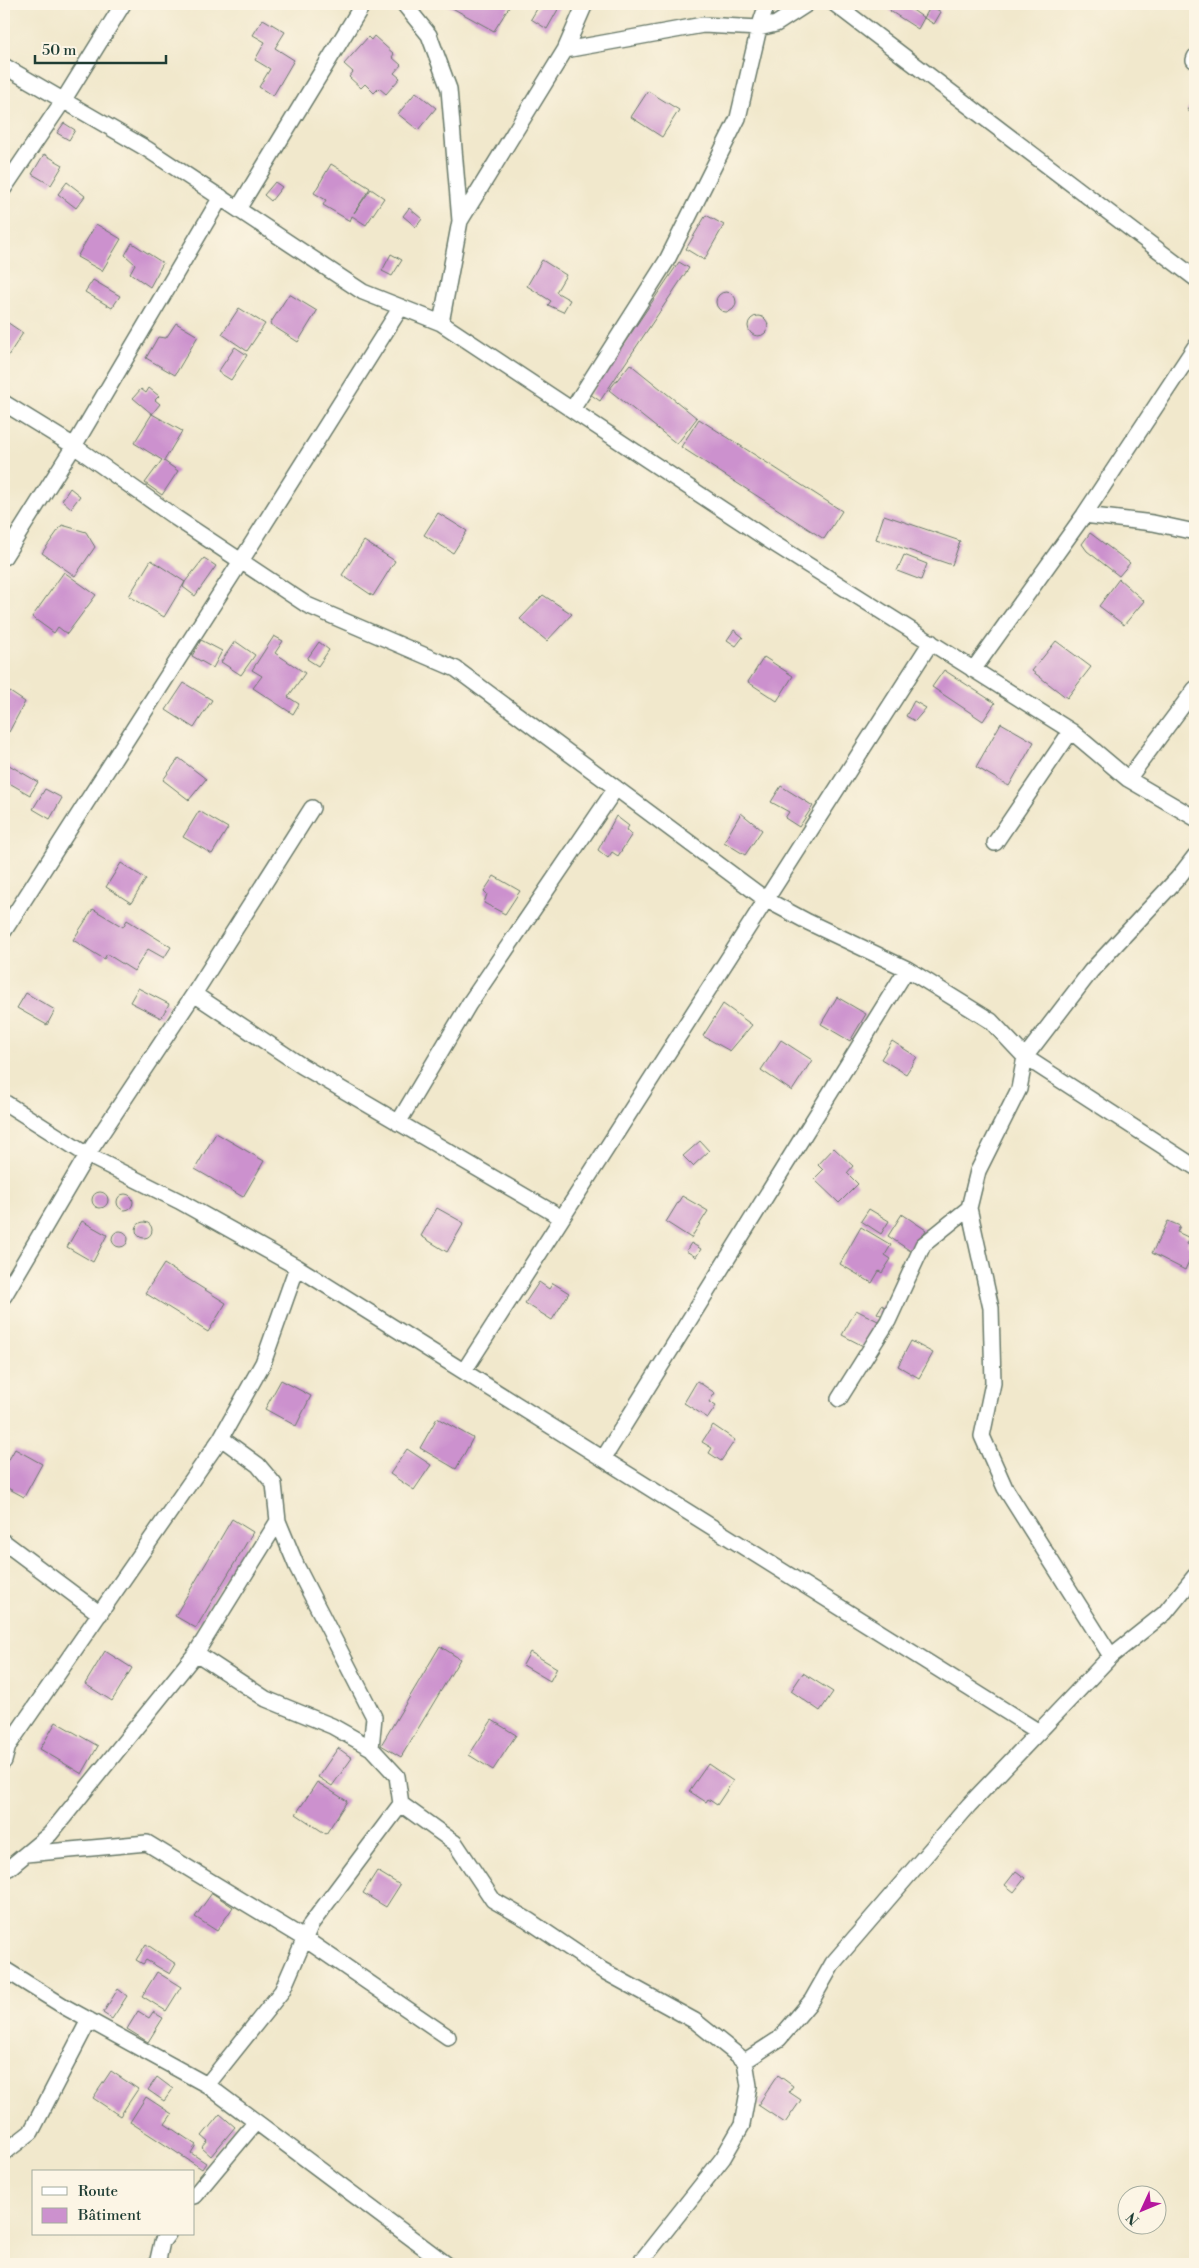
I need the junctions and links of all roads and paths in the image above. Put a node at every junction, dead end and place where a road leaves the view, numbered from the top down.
1 (123, 4) edge
2 (362, 4) edge
3 (404, 4) edge
4 (585, 4) edge
5 (767, 4) edge
6 (806, 4) edge
7 (835, 4) edge
8 (759, 28) junction
9 (565, 50) junction
10 (4, 66) edge
11 (63, 101) junction
12 (4, 188) edge
13 (221, 197) junction
14 (238, 209) junction
15 (460, 221) junction
16 (1195, 278) edge
17 (401, 307) junction
18 (441, 323) junction
19 (1195, 347) edge
20 (4, 403) edge
21 (573, 408) junction
22 (74, 446) junction
23 (1084, 515) junction
24 (1195, 532) edge
25 (4, 557) edge
26 (241, 562) junction
27 (931, 642) junction
28 (973, 670) junction
29 (1195, 690) edge
30 (1071, 731) junction
31 (1128, 779) junction
32 (616, 788) junction
33 (312, 808) dead end
34 (1195, 818) edge
35 (995, 843) dead end
36 (1195, 856) edge
37 (765, 899) junction
38 (4, 931) edge
39 (907, 969) junction
40 (194, 994) junction
41 (1025, 1057) junction
42 (4, 1102) edge
43 (398, 1123) junction
44 (87, 1155) junction
45 (1195, 1167) edge
46 (969, 1208) junction
47 (562, 1218) junction
48 (297, 1266) junction
49 (4, 1296) edge
50 (464, 1371) junction
51 (839, 1399) dead end
52 (221, 1438) junction
53 (603, 1458) junction
54 (278, 1521) junction
55 (4, 1542) edge
56 (1195, 1576) edge
57 (100, 1614) junction
58 (196, 1653) junction
59 (1111, 1656) junction
60 (1039, 1732) junction
61 (371, 1748) junction
62 (4, 1761) edge
63 (401, 1804) junction
64 (26, 1854) junction
65 (4, 1870) edge
66 (304, 1939) junction
67 (4, 1969) edge
68 (89, 2020) junction
69 (448, 2037) dead end
70 (745, 2061) junction
71 (208, 2085) junction
72 (256, 2123) junction
73 (4, 2153) edge
74 (195, 2195) edge
75 (166, 2236) edge
76 (157, 2264) edge
77 (446, 2264) edge
78 (639, 2264) edge

1 - 11 street
2 - 14 street
3 - 15 street
4 - 9 street
5 - 8 street
6 - 8 street
7 - 16 street
8 - 9 street
8 - 21 street
9 - 15 street
10 - 11 street
11 - 12 street
11 - 13 street
13 - 14 street
13 - 22 street
14 - 17 street
15 - 18 street
17 - 18 street
17 - 26 street
18 - 21 street
19 - 23 street
20 - 22 street
21 - 27 street
22 - 25 street
22 - 26 street
23 - 24 street
23 - 28 street
26 - 32 street
26 - 38 street
27 - 28 street
27 - 37 street
28 - 30 street
29 - 31 street
30 - 31 street
30 - 35 street
31 - 34 street
32 - 37 street
32 - 43 street
33 - 40 street
36 - 41 street
37 - 39 street
37 - 47 street
39 - 41 street
39 - 53 street
40 - 43 street
40 - 44 street
41 - 45 street
41 - 46 street
42 - 44 street
43 - 47 street
44 - 48 street
44 - 49 street
46 - 51 street
46 - 59 street
47 - 50 street
48 - 50 street
48 - 52 street
50 - 53 street
52 - 54 street
52 - 57 street
53 - 60 street
54 - 58 street
54 - 61 street
55 - 57 street
56 - 59 street
57 - 62 street
58 - 61 street
58 - 64 street
59 - 60 street
60 - 70 street
61 - 63 street
63 - 66 street
63 - 70 street
64 - 65 street
64 - 66 street
66 - 69 street
66 - 71 street
67 - 68 street
68 - 71 street
68 - 73 street
70 - 78 street
71 - 72 street
72 - 74 street
72 - 77 street
75 - 76 street

